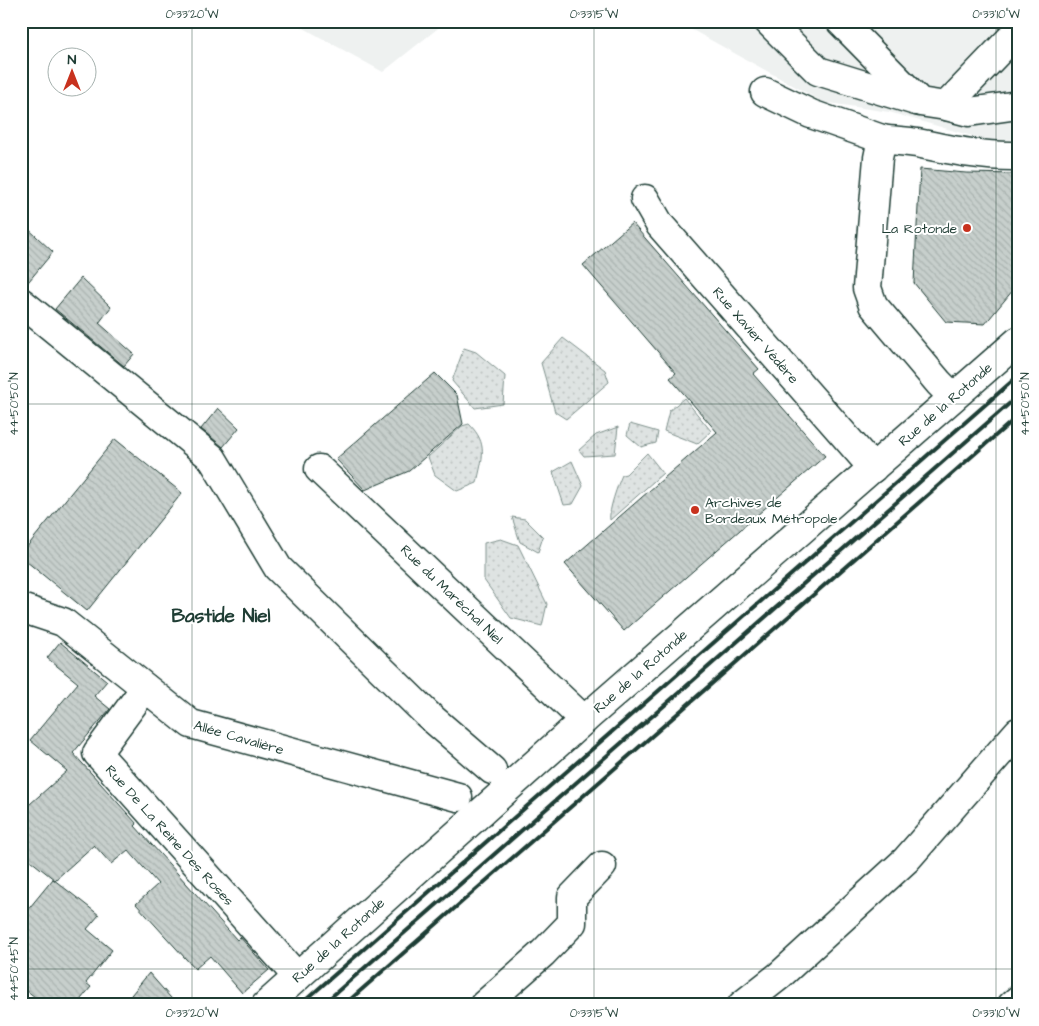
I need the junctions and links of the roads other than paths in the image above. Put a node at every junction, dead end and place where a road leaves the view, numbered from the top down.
1 (768, 21) edge
2 (840, 21) edge
3 (1018, 31) edge
4 (765, 92) dead end
5 (933, 104) junction
6 (1018, 105) edge
7 (882, 138) junction
8 (1018, 156) edge
9 (645, 199) dead end
10 (21, 302) edge
11 (1018, 341) edge
12 (953, 397) junction
13 (319, 468) dead end
14 (873, 468) junction
15 (21, 608) edge
16 (145, 688) junction
17 (584, 720) junction
18 (1018, 732) edge
19 (492, 770) dead end
20 (458, 797) dead end
21 (602, 866) dead end
22 (296, 977) junction
23 (1018, 1000) edge
24 (266, 1005) edge
25 (484, 1005) edge
26 (742, 1005) edge
27 (1012, 1005) edge

1 - 5 street
2 - 5 street
3 - 5 street
4 - 7 street
5 - 6 street
7 - 8 street
7 - 12 street
9 - 14 street, Rue Xavier Védère
10 - 19 street
11 - 12 street, Rue de la Rotonde
12 - 14 street, Rue de la Rotonde
13 - 17 street, Rue du Maréchal Niel
14 - 17 street, Rue de la Rotonde
15 - 16 street, Allée Cavalière
16 - 20 street, Allée Cavalière
16 - 22 street, Rue De La Reine Des Roses
17 - 22 street, Rue de la Rotonde
18 - 26 street
21 - 25 street
22 - 24 street, Rue de la Rotonde
23 - 27 street

